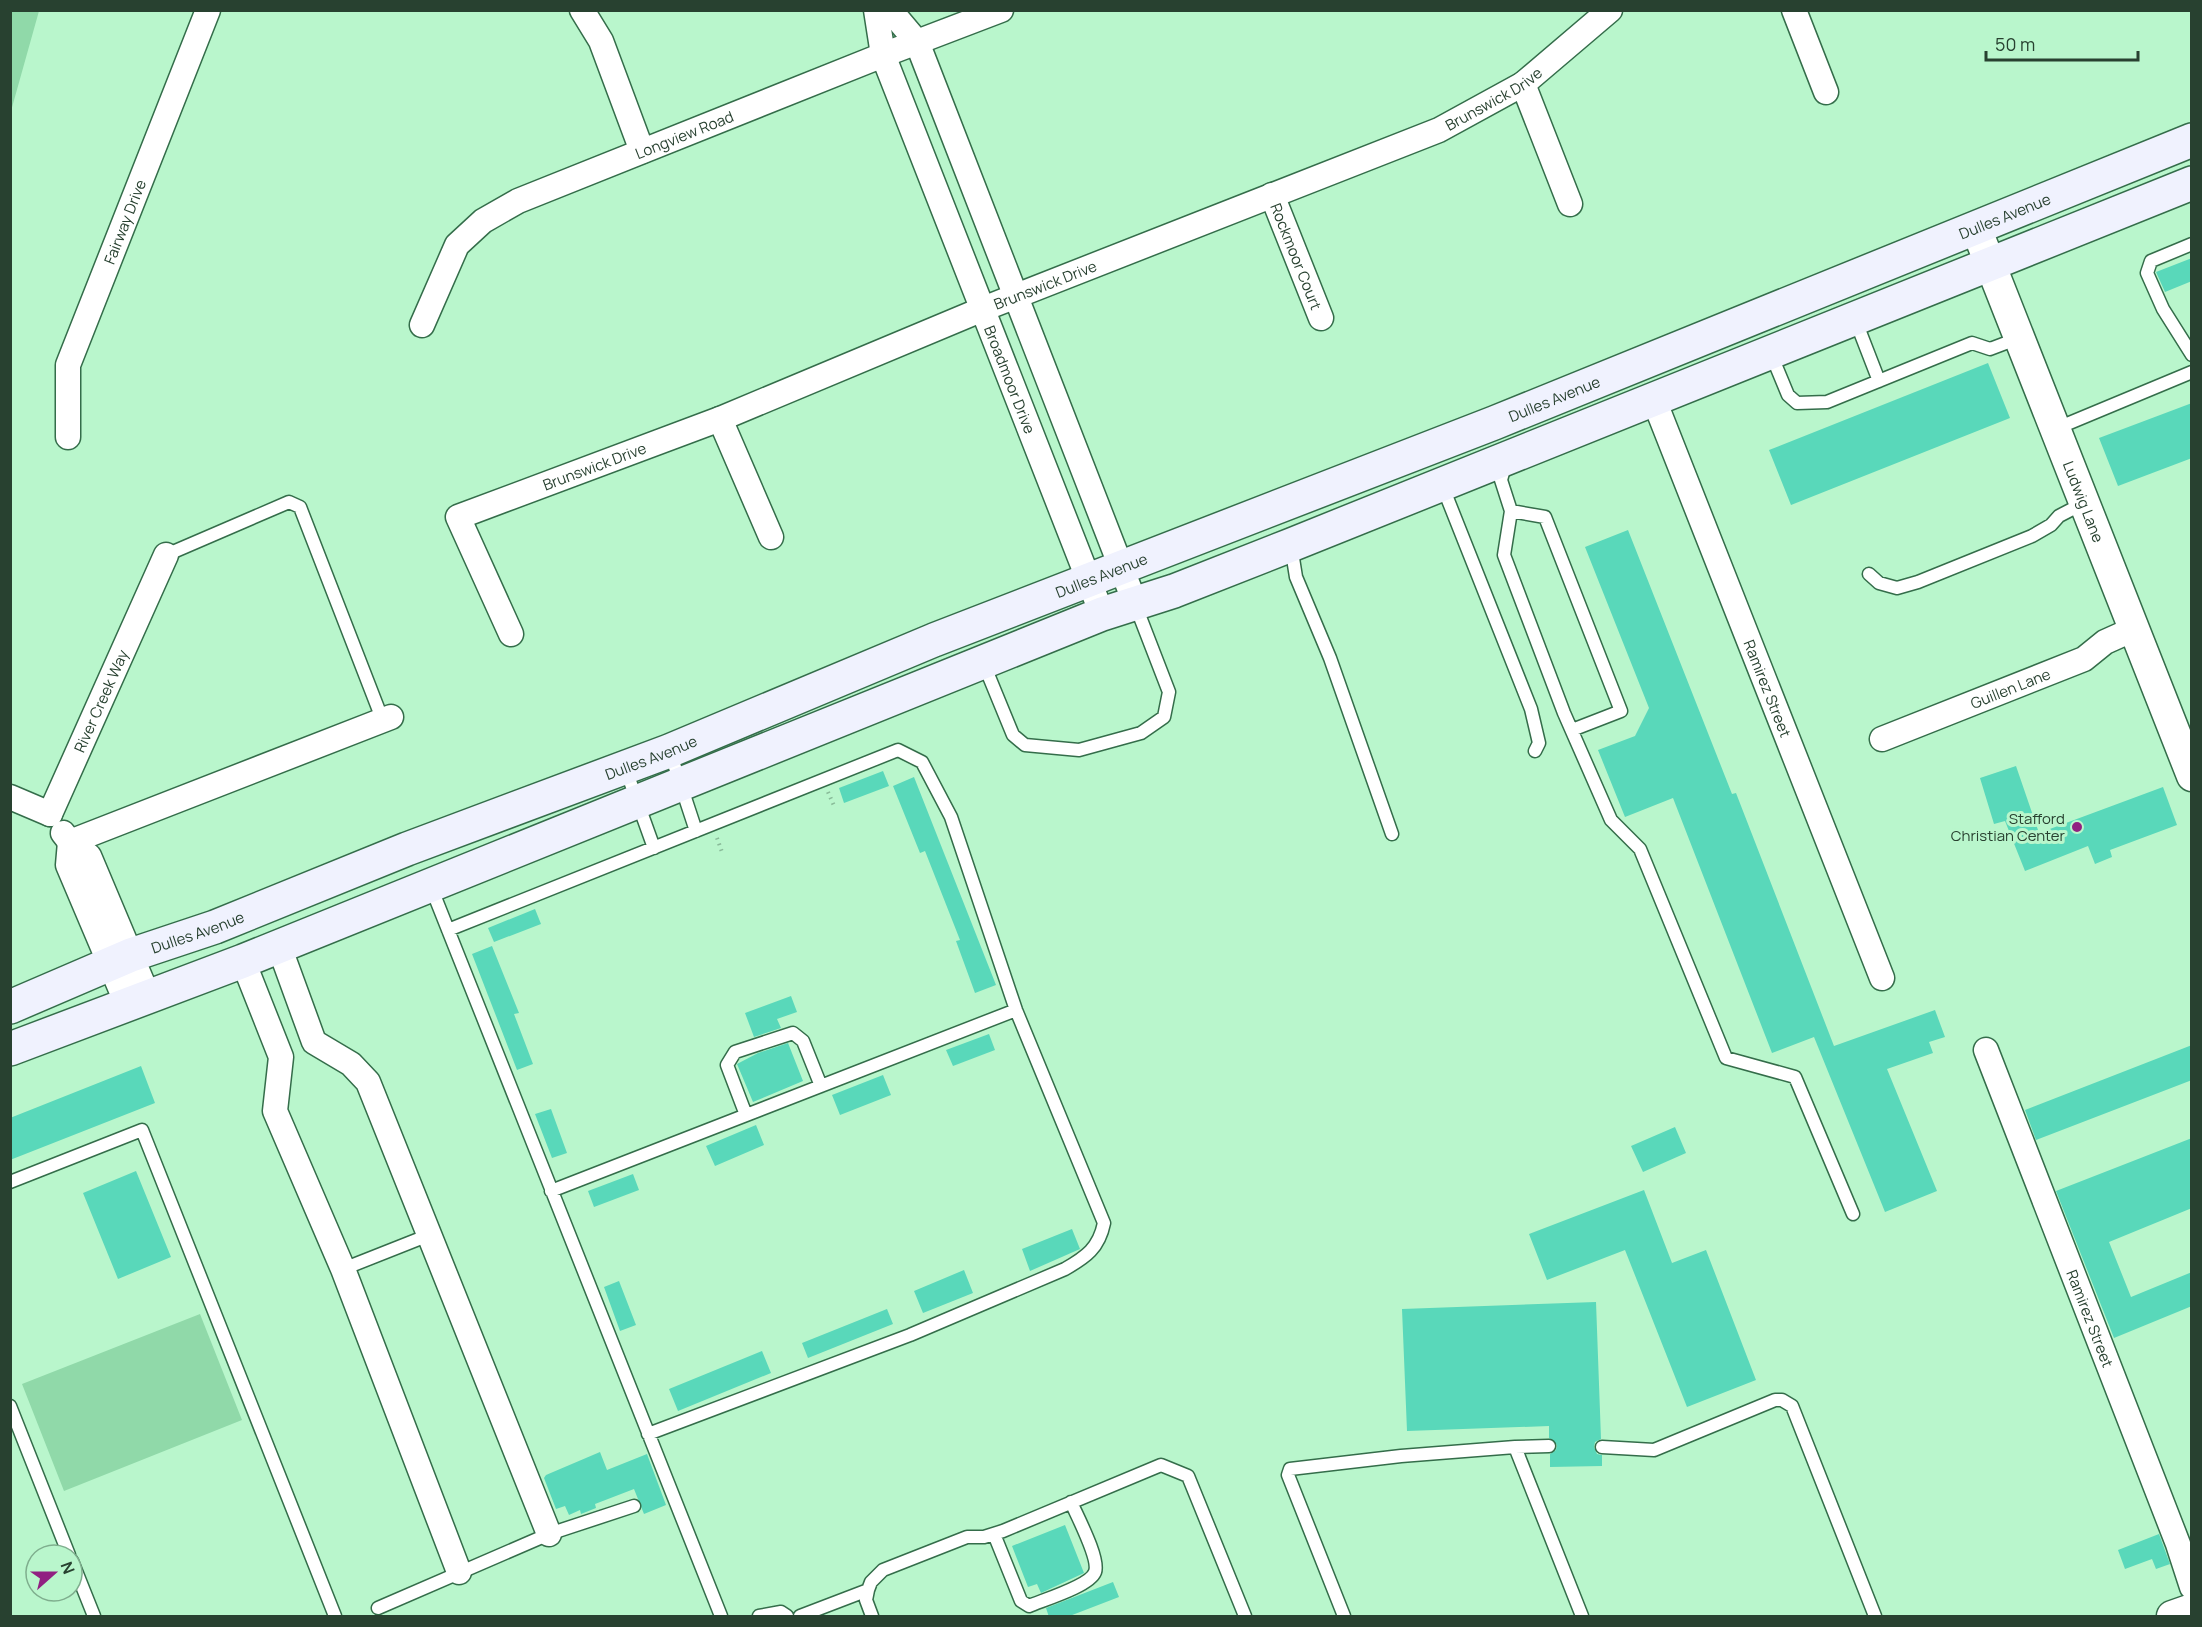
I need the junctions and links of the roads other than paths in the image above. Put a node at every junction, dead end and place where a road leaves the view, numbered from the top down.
1 (208, 10) edge
2 (582, 10) edge
3 (876, 10) edge
4 (890, 10) edge
5 (1001, 10) edge
6 (1610, 10) edge
7 (1794, 10) edge
8 (916, 42) junction
9 (884, 55) junction
10 (1523, 84) junction
11 (1826, 92) dead end
12 (2192, 140) edge
13 (642, 151) junction
14 (2192, 183) edge
15 (1272, 195) junction
16 (1569, 204) dead end
17 (1976, 228) junction
18 (2192, 244) edge
19 (1990, 263) junction
20 (1017, 295) junction
21 (983, 309) junction
22 (1321, 318) dead end
23 (1854, 318) junction
24 (422, 325) dead end
25 (2019, 338) junction
26 (1770, 353) junction
27 (2192, 355) edge
28 (2192, 372) edge
29 (1879, 381) junction
30 (1654, 400) junction
31 (720, 419) junction
32 (1494, 423) junction
33 (2054, 429) junction
34 (68, 437) dead end
35 (1507, 458) junction
36 (1442, 484) junction
37 (2084, 503) junction
38 (1511, 511) junction
39 (771, 537) dead end
40 (1291, 545) junction
41 (166, 555) joint
42 (1121, 568) junction
43 (1869, 574) dead end
44 (1088, 582) junction
45 (1135, 603) junction
46 (1102, 614) junction
47 (2133, 629) junction
48 (511, 634) dead end
49 (983, 662) junction
50 (387, 719) joint
51 (1572, 730) junction
52 (1882, 739) dead end
53 (669, 751) junction
54 (1534, 751) dead end
55 (625, 767) junction
56 (2192, 776) edge
57 (681, 785) junction
58 (10, 797) edge
59 (637, 802) junction
60 (50, 814) junction
61 (696, 831) junction
62 (1392, 834) dead end
63 (70, 842) junction
64 (654, 848) junction
65 (431, 886) junction
66 (448, 930) junction
67 (279, 946) junction
68 (120, 960) junction
69 (243, 961) junction
70 (1882, 978) dead end
71 (137, 1000) junction
72 (10, 1007) edge
73 (1016, 1010) junction
74 (314, 1042) junction
75 (10, 1049) edge
76 (1986, 1050) dead end
77 (281, 1057) junction
78 (820, 1086) junction
79 (746, 1115) junction
80 (10, 1182) edge
81 (551, 1191) junction
82 (1853, 1215) dead end
83 (429, 1235) junction
84 (343, 1269) junction
85 (10, 1406) edge
86 (648, 1434) junction
87 (1550, 1446) dead end
88 (1515, 1447) junction
89 (1602, 1447) dead end
90 (1071, 1502) junction
91 (634, 1506) dead end
92 (549, 1534) junction
93 (994, 1534) junction
94 (64, 1543) edge
95 (459, 1572) junction
96 (2192, 1587) edge
97 (868, 1590) junction
98 (84, 1592) edge
99 (378, 1608) dead end
100 (2192, 1609) edge
101 (94, 1617) edge
102 (335, 1617) edge
103 (721, 1617) edge
104 (759, 1617) edge
105 (787, 1617) edge
106 (800, 1617) edge
107 (872, 1617) edge
108 (1245, 1617) edge
109 (1344, 1617) edge
110 (1582, 1617) edge
111 (1875, 1617) edge
112 (2172, 1617) edge

1 - 34 street, Fairway Drive
2 - 13 street
3 - 9 street, Broadmoor Drive
4 - 8 street
5 - 8 street, Longview Road
6 - 10 street, Brunswick Drive
7 - 11 street
8 - 9 street, Longview Road
8 - 20 street
9 - 13 street, Longview Road
9 - 21 street, Broadmoor Drive
10 - 15 street, Brunswick Drive
10 - 16 street
12 - 17 main road, Dulles Avenue
13 - 24 street, Longview Road
14 - 19 main road
15 - 20 street, Brunswick Drive
15 - 22 street, Rockmoor Court
17 - 19 street, Ludwig Lane
17 - 32 main road, Dulles Avenue
18 - 27 lane
19 - 23 main road
19 - 25 street, Ludwig Lane
20 - 21 street, Brunswick Drive
20 - 42 street
21 - 31 street, Brunswick Drive
21 - 44 street, Broadmoor Drive
23 - 26 main road
23 - 29 lane
25 - 29 lane
25 - 33 street, Ludwig Lane
26 - 29 lane
26 - 30 main road
28 - 33 lane
30 - 35 main road
30 - 70 street, Ramirez Street
31 - 39 street
31 - 48 street, Brunswick Drive
32 - 35 main road
32 - 42 main road, Dulles Avenue
33 - 37 street, Ludwig Lane
35 - 36 main road
35 - 38 lane
36 - 40 main road
36 - 54 lane
37 - 43 lane
37 - 47 street, Ludwig Lane
38 - 51 lane
38 - 51 lane
40 - 45 main road
40 - 62 lane
41 - 50 lane
41 - 60 street, River Creek Way
42 - 44 main road, Dulles Avenue
42 - 45 street
44 - 46 street, Broadmoor Drive
44 - 53 main road, Dulles Avenue
45 - 46 main road
45 - 49 lane
46 - 49 main road
47 - 52 street, Guillen Lane
47 - 56 street, Ludwig Lane
49 - 57 main road
50 - 63 street
51 - 82 lane
53 - 55 main road, Dulles Avenue
53 - 57 lane
55 - 59 lane
55 - 68 main road, Dulles Avenue
57 - 59 main road
57 - 61 lane
58 - 60 street
59 - 64 lane
59 - 65 main road
60 - 63 street
61 - 64 lane
61 - 73 lane
63 - 68 street
64 - 66 lane
65 - 66 lane
65 - 67 main road
66 - 81 lane
67 - 69 main road
67 - 74 street
68 - 71 street
68 - 72 main road, Dulles Avenue
69 - 71 main road
69 - 77 street
71 - 75 main road
73 - 78 lane
73 - 86 lane
74 - 77 street
74 - 83 street
76 - 96 street, Ramirez Street
77 - 84 street
78 - 79 lane
78 - 79 lane
79 - 81 lane
80 - 102 lane
81 - 86 lane
83 - 84 lane
83 - 92 street
84 - 95 street
85 - 94 lane
86 - 103 lane
87 - 88 lane
88 - 109 lane
88 - 110 lane
89 - 111 lane
90 - 93 lane
90 - 93 lane
90 - 108 lane
91 - 92 lane
92 - 95 lane
93 - 97 lane
95 - 99 lane
97 - 106 lane
97 - 107 lane
98 - 101 lane
100 - 112 street
104 - 105 lane

